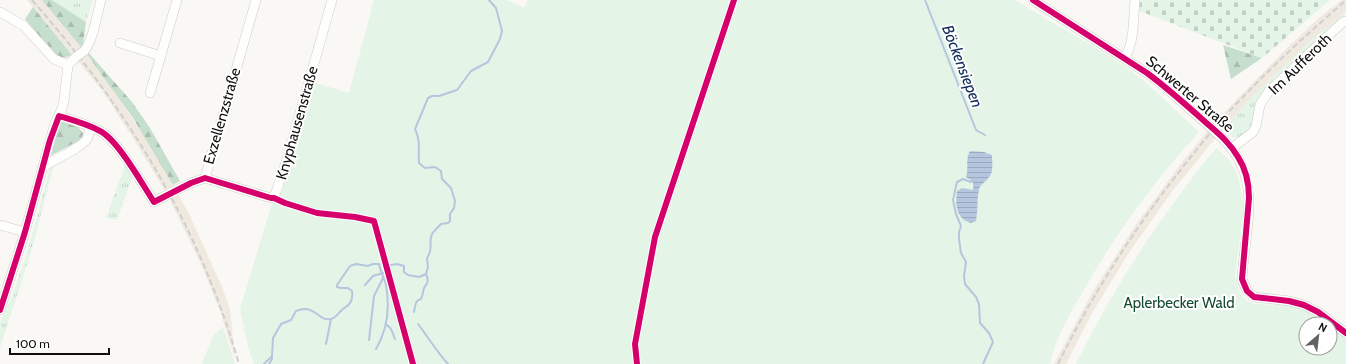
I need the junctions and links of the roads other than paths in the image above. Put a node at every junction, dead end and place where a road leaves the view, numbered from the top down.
1 (101, 0) edge
2 (177, 0) edge
3 (256, 0) edge
4 (332, 0) edge
5 (1033, 0) edge
6 (1134, 0) edge
7 (0, 12) edge
8 (1346, 21) edge
9 (120, 43) dead end
10 (161, 56) junction
11 (1125, 57) junction
12 (68, 65) junction
13 (150, 93) dead end
14 (59, 116) junction
15 (90, 127) junction
16 (1232, 148) junction
17 (42, 168) junction
18 (205, 178) junction
19 (0, 224) edge
20 (25, 232) junction
21 (0, 310) edge
22 (1346, 333) edge

1 - 12 street, bridge
2 - 10 street
3 - 18 street, Exzellenzstraße
4 - 18 street, Knyphausenstraße
5 - 11 street, Schwerter Straße
6 - 11 street
7 - 12 street
8 - 16 street, Im Aufferoth
9 - 10 street
10 - 13 street
11 - 16 street, Schwerter Straße, bridge
12 - 14 street
14 - 15 street
14 - 17 street
15 - 17 street
15 - 18 street, Exzellenzstraße, bridge
16 - 22 street, Schwerter Straße
17 - 20 street
19 - 20 street
20 - 21 street

